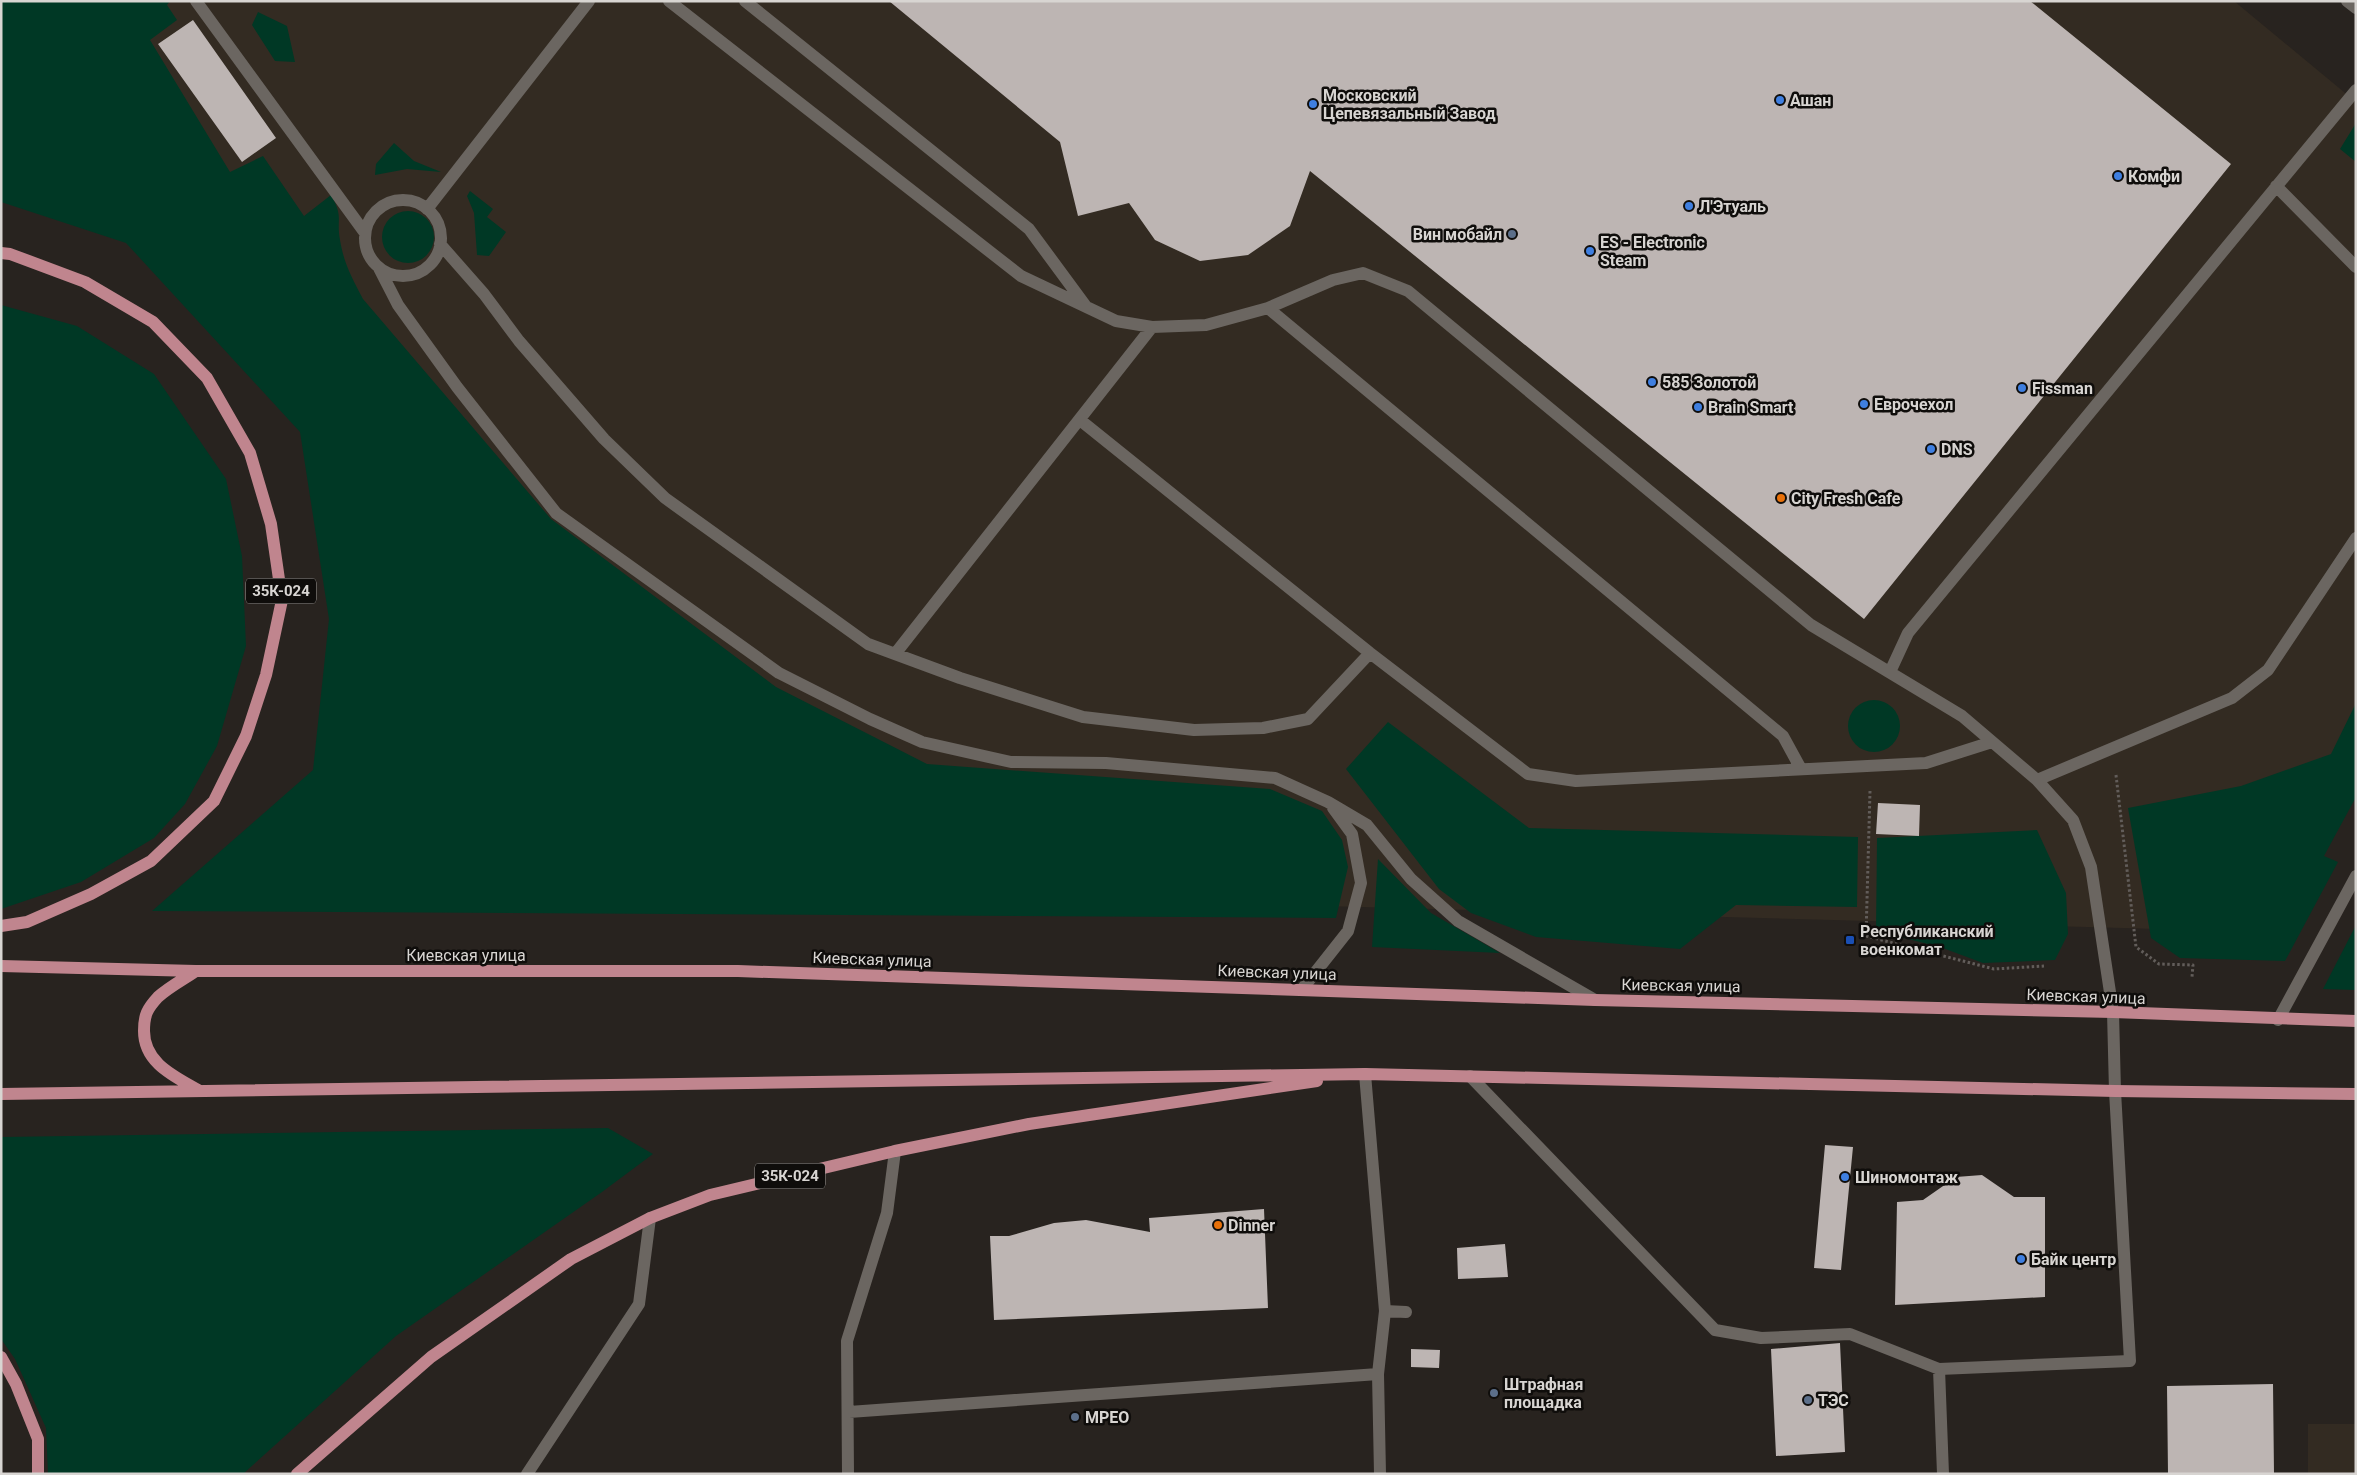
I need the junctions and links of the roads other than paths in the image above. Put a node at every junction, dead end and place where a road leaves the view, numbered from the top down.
1 (196, 1) edge
2 (589, 1) edge
3 (669, 1) edge
4 (745, 1) edge
5 (2347, 1) edge
6 (2356, 8) edge
7 (2356, 90) edge
8 (2276, 186) junction
9 (427, 209) junction
10 (365, 232) junction
11 (440, 244) junction
12 (1, 254) edge
13 (2356, 267) edge
14 (379, 268) junction
15 (1087, 307) junction
16 (1268, 308) junction
17 (1152, 327) junction
18 (1080, 420) junction
19 (2356, 538) edge
20 (1370, 652) junction
21 (895, 654) junction
22 (1890, 672) junction
23 (1992, 742) junction
24 (1802, 769) junction
25 (2037, 780) junction
26 (1328, 802) junction
27 (2356, 876) edge
28 (1, 926) edge
29 (1, 966) edge
30 (196, 971) junction
31 (1303, 988) junction
32 (1595, 1000) junction
33 (2113, 1012) junction
34 (2278, 1020) junction
35 (2356, 1021) edge
36 (1364, 1074) junction
37 (1470, 1076) junction
38 (198, 1090) junction
39 (2115, 1091) junction
40 (1, 1094) edge
41 (2356, 1094) edge
42 (895, 1151) junction
43 (650, 1218) junction
44 (1385, 1311) junction
45 (1406, 1312) dead end
46 (1, 1357) edge
47 (1939, 1369) junction
48 (1378, 1374) junction
49 (849, 1412) junction
50 (38, 1474) edge
51 (297, 1474) edge
52 (527, 1474) edge
53 (848, 1474) edge
54 (1380, 1474) edge
55 (1942, 1474) edge

1 - 10 street
2 - 9 street
3 - 15 street
4 - 15 street
5 - 6 street
7 - 8 street
8 - 13 street
8 - 22 street
9 - 10 street
9 - 11 street
10 - 14 street
11 - 14 street
11 - 21 street
12 - 28 main road, 35К-024
14 - 26 street
15 - 17 street
16 - 17 street
16 - 22 street
16 - 24 street
17 - 18 street
18 - 20 street
18 - 21 street
19 - 25 street
20 - 21 street
20 - 24 street
22 - 23 street
23 - 24 street
23 - 25 street
25 - 33 street
26 - 31 street
26 - 32 street
27 - 34 street
29 - 30 main road, Киевская улица
30 - 31 main road, Киевская улица
30 - 38 main road
31 - 32 main road, Киевская улица
32 - 33 main road, Киевская улица
33 - 34 main road, Киевская улица
33 - 39 street
34 - 35 main road, Киевская улица
36 - 37 main road
36 - 38 main road
36 - 42 main road, 35К-024
36 - 44 street
37 - 39 main road
37 - 47 street
38 - 40 main road
39 - 41 main road
39 - 47 street
42 - 43 main road, 35К-024
42 - 49 street
43 - 51 main road, 35К-024
43 - 52 street
44 - 45 street
44 - 48 street
46 - 50 main road
47 - 55 street
48 - 49 street
48 - 54 street
49 - 53 street

